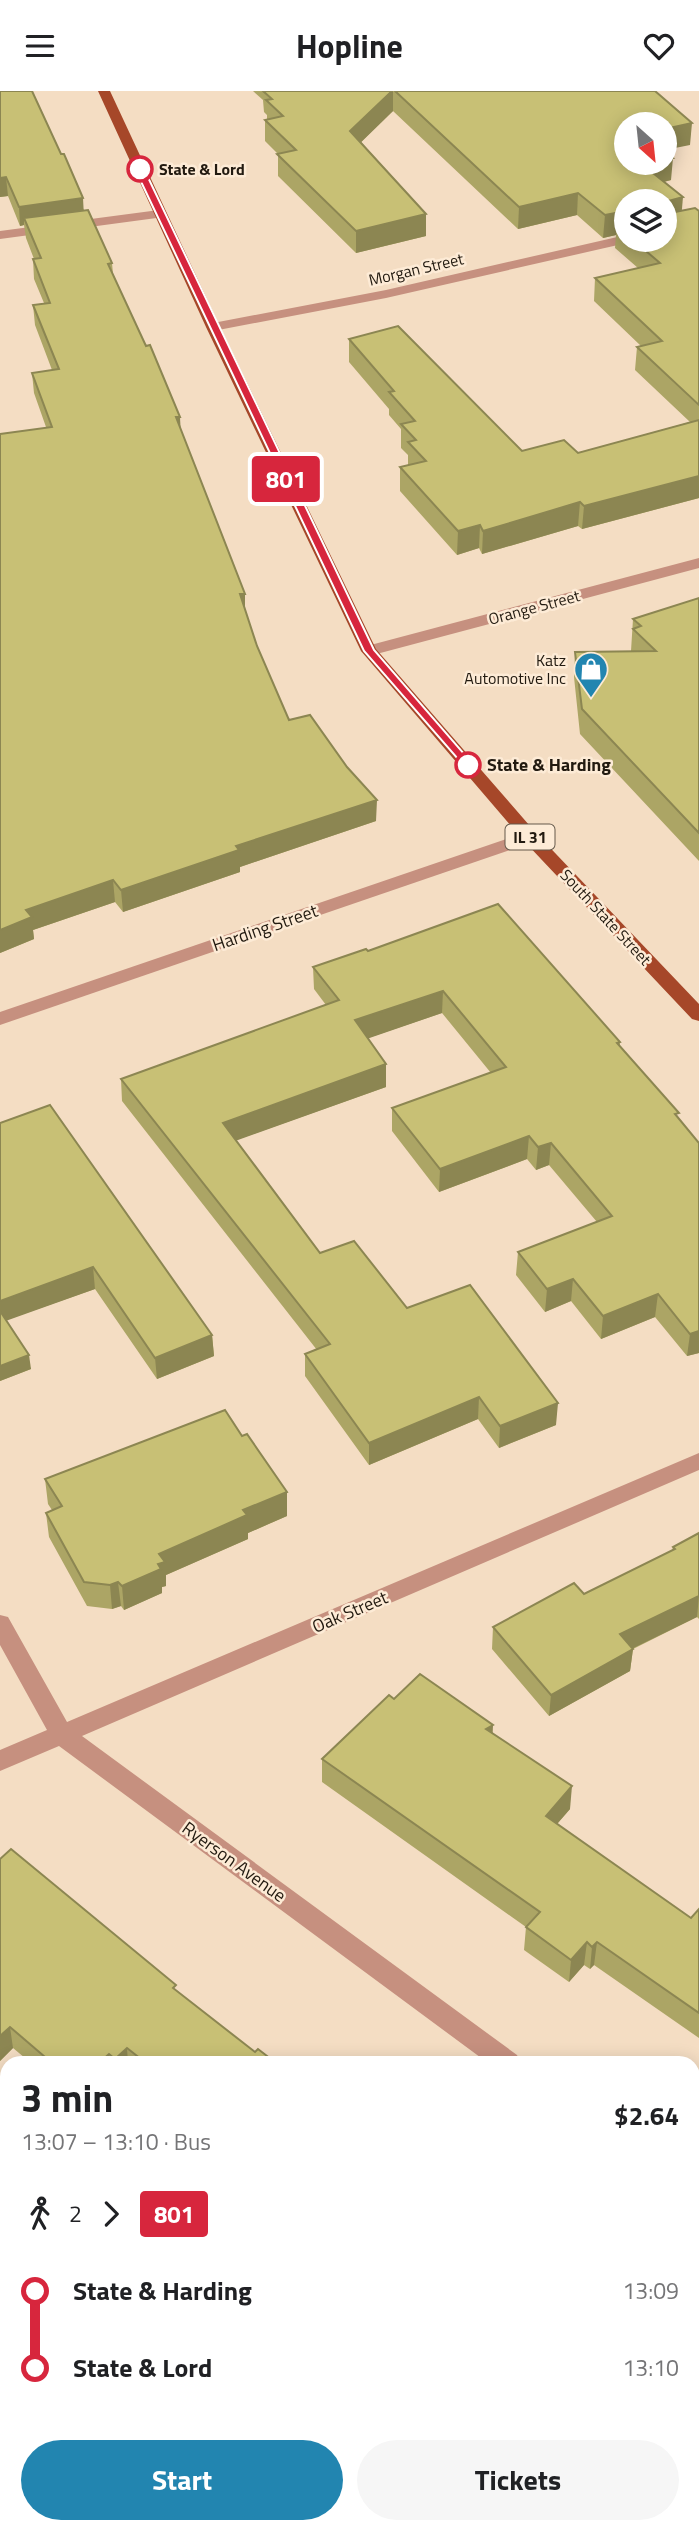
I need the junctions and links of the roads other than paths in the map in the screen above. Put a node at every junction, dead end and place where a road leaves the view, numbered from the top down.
1 (104, 91) edge
2 (159, 214) junction
3 (0, 235) edge
4 (614, 242) edge
5 (213, 327) junction
6 (699, 563) edge
7 (369, 651) junction
8 (530, 837) junction
9 (699, 1015) edge
10 (0, 1019) edge
11 (699, 1461) edge
12 (0, 1624) edge
13 (61, 1734) junction
14 (0, 1762) edge
15 (498, 2056) edge

1 - 2 main road, South State Street / IL 31
2 - 3 street
2 - 5 main road, South State Street / IL 31
4 - 5 street, Morgan Street
5 - 7 main road, South State Street / IL 31
6 - 7 street, Orange Street
7 - 8 main road, South State Street / IL 31
8 - 9 main road, South State Street / IL 31
8 - 10 street, Harding Street
11 - 13 street, Oak Street
12 - 13 street, Ryerson Avenue
13 - 14 street, Oak Street
13 - 15 street, Ryerson Avenue

